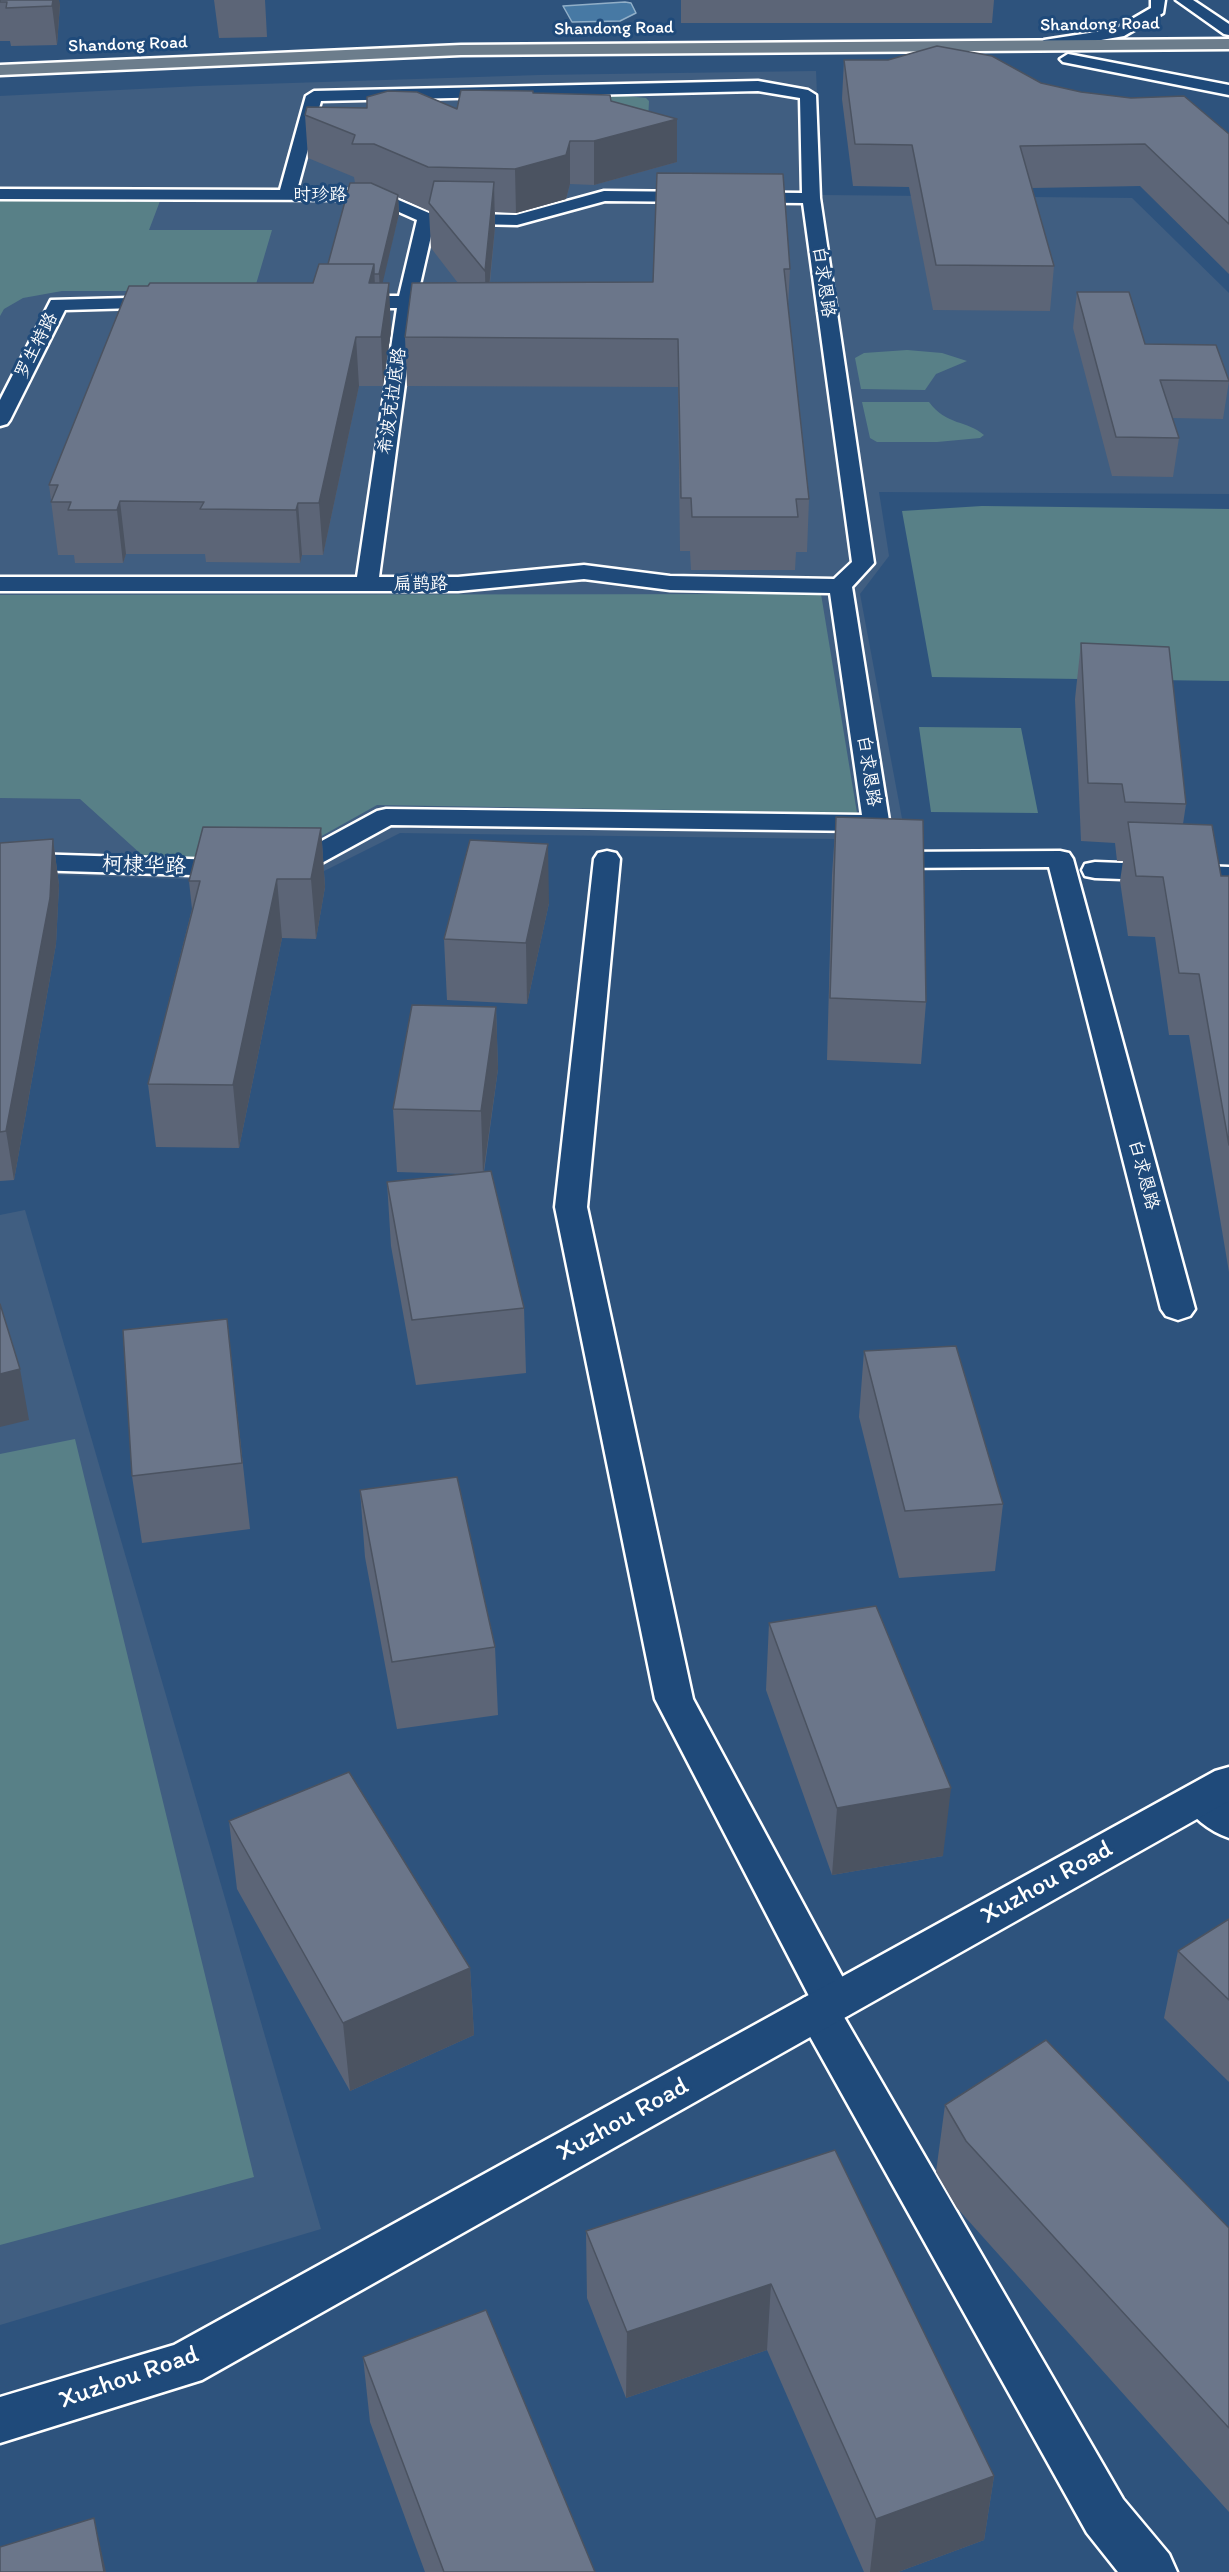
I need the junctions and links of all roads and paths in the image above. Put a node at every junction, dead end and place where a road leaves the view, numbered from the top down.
1 (1158, 0) edge
2 (1183, 0) edge
3 (1197, 0) edge
4 (1220, 8) dead end
5 (1229, 31) edge
6 (1229, 44) edge
7 (1044, 45) junction
8 (1229, 56) edge
9 (1068, 59) junction
10 (0, 70) edge
11 (0, 83) edge
12 (1229, 90) edge
13 (0, 194) edge
14 (286, 195) junction
15 (811, 198) junction
16 (426, 218) junction
17 (326, 302) edge
18 (408, 302) junction
19 (186, 303) edge
20 (0, 420) edge
21 (0, 584) edge
22 (368, 584) junction
23 (840, 586) junction
24 (876, 823) junction
25 (607, 859) dead end
26 (0, 861) edge
27 (1095, 870) dead end
28 (1229, 874) edge
29 (1178, 1309) dead end
30 (1220, 1801) edge
31 (826, 2007) junction
32 (0, 2420) edge
33 (1150, 2572) edge

1 - 7 street
2 - 5 street
3 - 4 street
6 - 7 main road, Shandong Road
7 - 10 main road, Shandong Road
8 - 9 main road, Shandong Road
9 - 11 main road, Shandong Road
9 - 12 street
13 - 14 street, 时珍路
14 - 15 street
14 - 16 street, 时珍路
15 - 16 street, 时珍路
15 - 23 street, 白求恩路
16 - 18 street, 希波克拉底路
17 - 18 street
18 - 22 street, 希波克拉底路
19 - 20 street, 罗生特路
21 - 22 street, 扁鹊路
22 - 23 street, 扁鹊路
23 - 24 street, 白求恩路
24 - 26 street, 柯棣华路
24 - 29 street, 白求恩路
25 - 31 street
27 - 28 street
30 - 31 street, Xuzhou Road
31 - 32 street, Xuzhou Road
31 - 33 street

